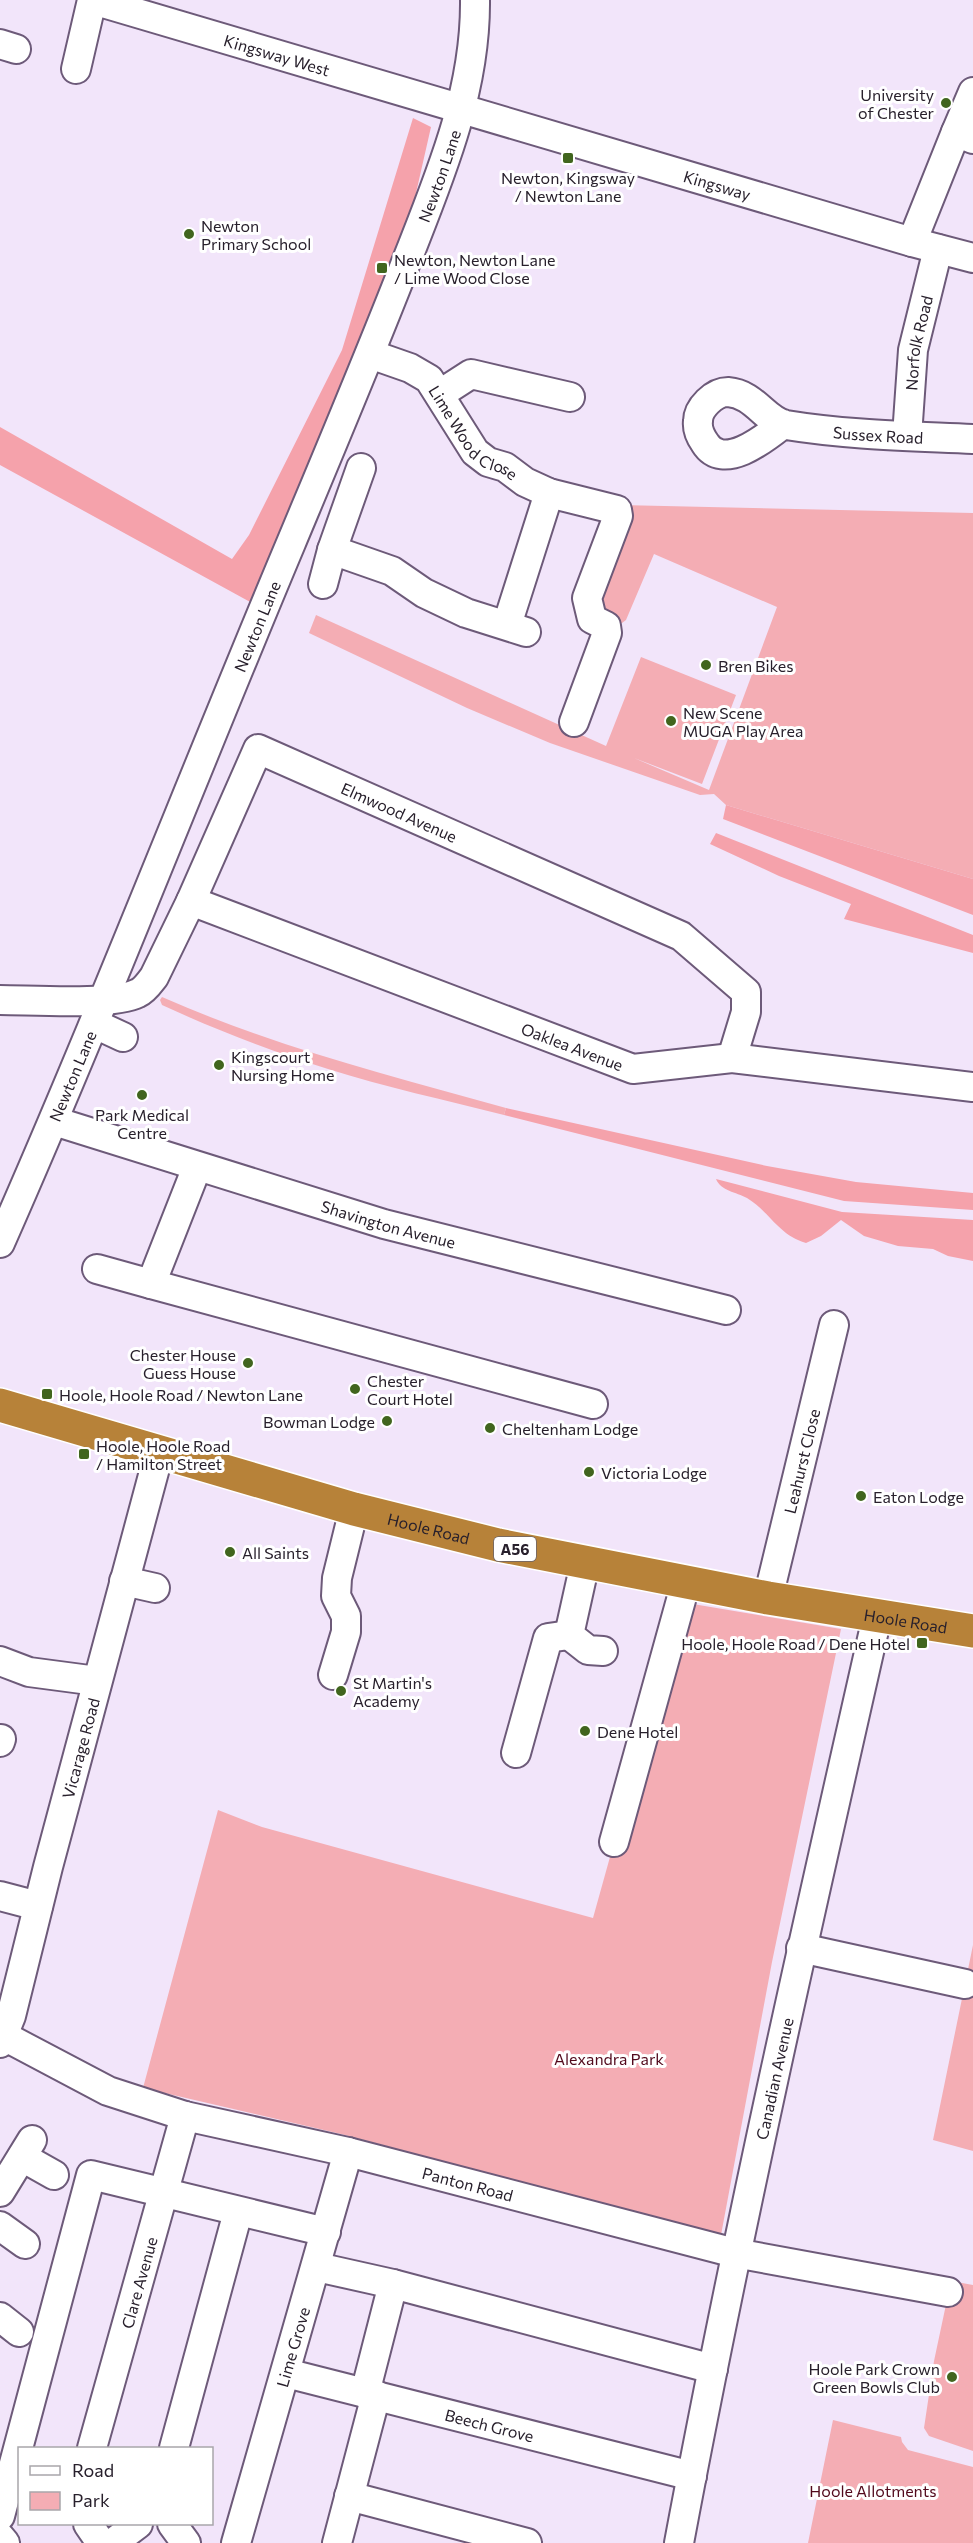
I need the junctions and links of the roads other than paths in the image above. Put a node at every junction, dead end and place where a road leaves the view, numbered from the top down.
1 (93, 0) edge
2 (475, 0) edge
3 (76, 69) dead end
4 (973, 92) edge
5 (461, 110) junction
6 (965, 135) edge
7 (925, 246) junction
8 (973, 258) edge
9 (370, 354) junction
10 (440, 394) junction
11 (570, 397) dead end
12 (783, 424) dead end
13 (907, 436) junction
14 (973, 439) edge
15 (361, 468) dead end
16 (549, 493) junction
17 (332, 550) junction
18 (323, 584) dead end
19 (574, 722) dead end
20 (191, 901) junction
21 (0, 1000) edge
22 (100, 1012) junction
23 (123, 1037) dead end
24 (732, 1058) junction
25 (973, 1087) edge
26 (54, 1121) junction
27 (197, 1167) junction
28 (0, 1243) edge
29 (98, 1269) dead end
30 (151, 1284) junction
31 (726, 1310) dead end
32 (834, 1325) dead end
33 (593, 1404) dead end
34 (0, 1405) edge
35 (159, 1453) junction
36 (354, 1509) junction
37 (585, 1563) junction
38 (124, 1581) junction
39 (686, 1582) junction
40 (155, 1588) dead end
41 (768, 1598) junction
42 (877, 1617) junction
43 (973, 1631) edge
44 (568, 1635) junction
45 (603, 1651) dead end
46 (0, 1661) edge
47 (333, 1675) dead end
48 (97, 1681) junction
49 (516, 1753) dead end
50 (614, 1842) dead end
51 (0, 1896) edge
52 (38, 1906) junction
53 (801, 1948) junction
54 (965, 1984) dead end
55 (1, 2038) edge
56 (185, 2116) junction
57 (348, 2152) junction
58 (54, 2175) dead end
59 (0, 2192) edge
60 (164, 2193) junction
61 (238, 2212) junction
62 (0, 2226) edge
63 (326, 2232) junction
64 (25, 2244) dead end
65 (735, 2253) junction
66 (317, 2267) junction
67 (393, 2284) junction
68 (948, 2292) dead end
69 (713, 2369) junction
70 (286, 2373) junction
71 (371, 2394) junction
72 (18, 2447) edge
73 (92, 2447) edge
74 (174, 2447) edge
75 (18, 2449) edge
76 (692, 2476) junction
77 (349, 2496) junction
78 (0, 2516) edge
79 (89, 2525) edge
80 (136, 2525) edge
81 (173, 2525) edge
82 (449, 2533) edge
83 (0, 2537) edge
84 (5, 2543) edge
85 (101, 2543) edge
86 (113, 2543) edge
87 (186, 2543) edge
88 (236, 2543) edge
89 (337, 2543) edge
90 (527, 2543) edge
91 (679, 2543) edge

1 - 3 street
1 - 5 street, Kingsway West
2 - 5 street, Newton Lane
4 - 6 street, Norfolk Road
5 - 7 street, Kingsway
5 - 9 street, Newton Lane
6 - 7 street, Norfolk Road
7 - 8 street, Kingsway
7 - 13 street, Norfolk Road
9 - 10 street, Lime Wood Close
9 - 22 street, Newton Lane
10 - 11 street
10 - 16 street, Lime Wood Close
12 - 13 street, Sussex Road
13 - 14 street, Sussex Road
15 - 17 street
16 - 17 street
16 - 19 street, Lime Wood Close
17 - 18 street
20 - 22 street, Elmwood Avenue
20 - 24 street, Oaklea Avenue
20 - 24 street, Elmwood Avenue
21 - 22 street
22 - 23 street
22 - 26 street, Newton Lane
24 - 25 street, Oaklea Avenue
26 - 27 street, Shavington Avenue
26 - 28 street, Newton Lane
27 - 30 street
27 - 31 street, Shavington Avenue
29 - 30 street
30 - 33 street
32 - 41 street, Leahurst Close
34 - 35 highway, Hoole Road / A56
35 - 36 highway, Hoole Road / A56
35 - 38 street, Vicarage Road
36 - 37 highway, Hoole Road / A56
36 - 47 street
37 - 39 highway, Hoole Road / A56
37 - 44 street
38 - 40 street
38 - 48 street, Vicarage Road
39 - 41 highway, Hoole Road / A56
39 - 50 street
41 - 42 highway, Hoole Road / A56
42 - 43 highway, Hoole Road / A56
42 - 53 street, Canadian Avenue
44 - 45 street
44 - 49 street
46 - 48 street
48 - 52 street, Vicarage Road
51 - 52 street
52 - 55 street, Vicarage Road
53 - 54 street
53 - 65 street, Canadian Avenue
55 - 56 street, Panton Road
56 - 57 street, Panton Road
56 - 60 street, Clare Avenue
57 - 63 street, Lime Grove
57 - 65 street, Panton Road
58 - 59 street
60 - 61 street
60 - 72 street
60 - 73 street, Clare Avenue
61 - 63 street
61 - 74 street
62 - 64 street
63 - 66 street, Lime Grove
65 - 68 street, Panton Road
65 - 69 street, Canadian Avenue
66 - 67 street
66 - 70 street, Lime Grove
67 - 69 street
67 - 71 street
69 - 76 street, Canadian Avenue
70 - 71 street, Beech Grove
70 - 88 street, Lime Grove
71 - 76 street, Beech Grove
71 - 77 street
75 - 78 street
76 - 91 street, Canadian Avenue
77 - 82 street
77 - 89 street
79 - 85 street
80 - 86 street
81 - 87 street
82 - 90 street
83 - 84 street

